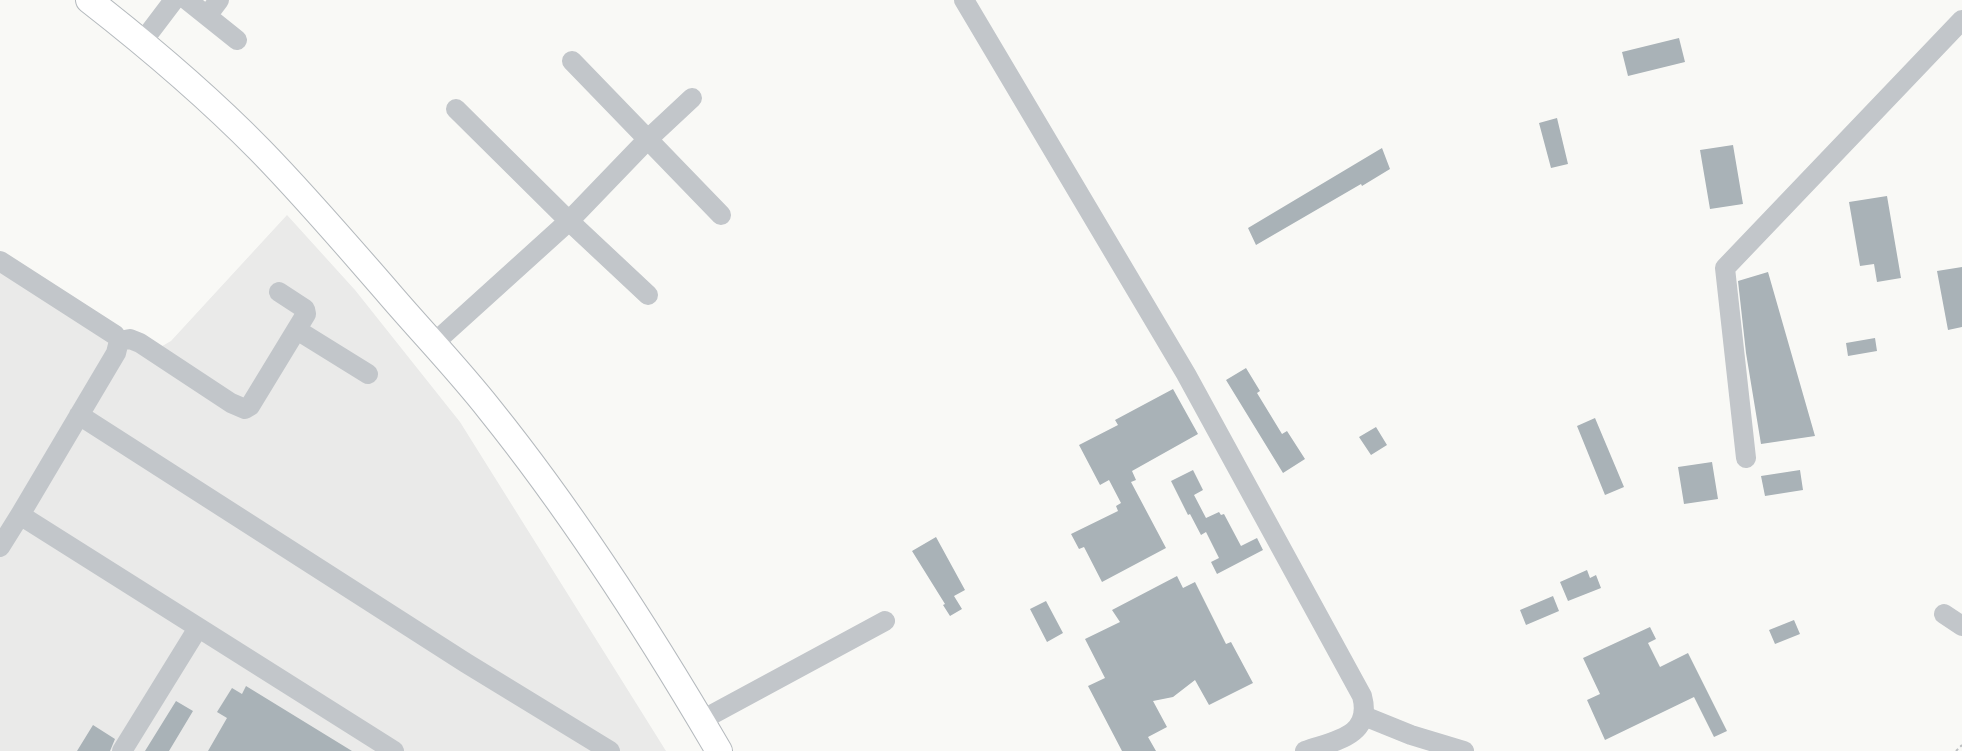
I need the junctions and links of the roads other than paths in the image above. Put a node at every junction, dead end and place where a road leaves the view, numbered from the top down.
1 (89, 0) edge
2 (109, 0) edge
3 (174, 0) edge
4 (187, 0) edge
5 (219, 0) edge
6 (964, 0) edge
7 (207, 16) junction
8 (1962, 20) edge
9 (149, 33) junction
10 (237, 40) dead end
11 (572, 61) dead end
12 (692, 98) dead end
13 (456, 109) dead end
14 (647, 140) junction
15 (722, 215) dead end
16 (568, 221) junction
17 (0, 261) edge
18 (279, 292) dead end
19 (648, 295) dead end
20 (297, 330) junction
21 (438, 340) junction
22 (119, 341) junction
23 (368, 374) dead end
24 (79, 415) junction
25 (1746, 458) dead end
26 (20, 515) junction
27 (0, 547) edge
28 (1944, 614) dead end
29 (885, 621) dead end
30 (1962, 626) edge
31 (198, 628) junction
32 (1364, 716) junction
33 (700, 721) junction
34 (123, 751) edge
35 (394, 751) edge
36 (610, 751) edge
37 (719, 751) edge
38 (1305, 751) edge
39 (1464, 751) edge

1 - 21 main road
2 - 9 main road
3 - 9 street
4 - 7 street
5 - 7 street
6 - 32 street
7 - 10 street
8 - 25 street
9 - 21 main road
11 - 14 street
12 - 14 street
13 - 16 street
14 - 15 street
14 - 16 street
16 - 19 street
16 - 21 street
17 - 22 street
18 - 20 street
20 - 22 street
20 - 23 street
21 - 33 main road
22 - 24 street
24 - 26 street
24 - 36 street
26 - 27 street
26 - 31 street
28 - 30 street
29 - 33 street
31 - 34 street
31 - 35 street
32 - 38 street
32 - 39 street
33 - 37 main road

